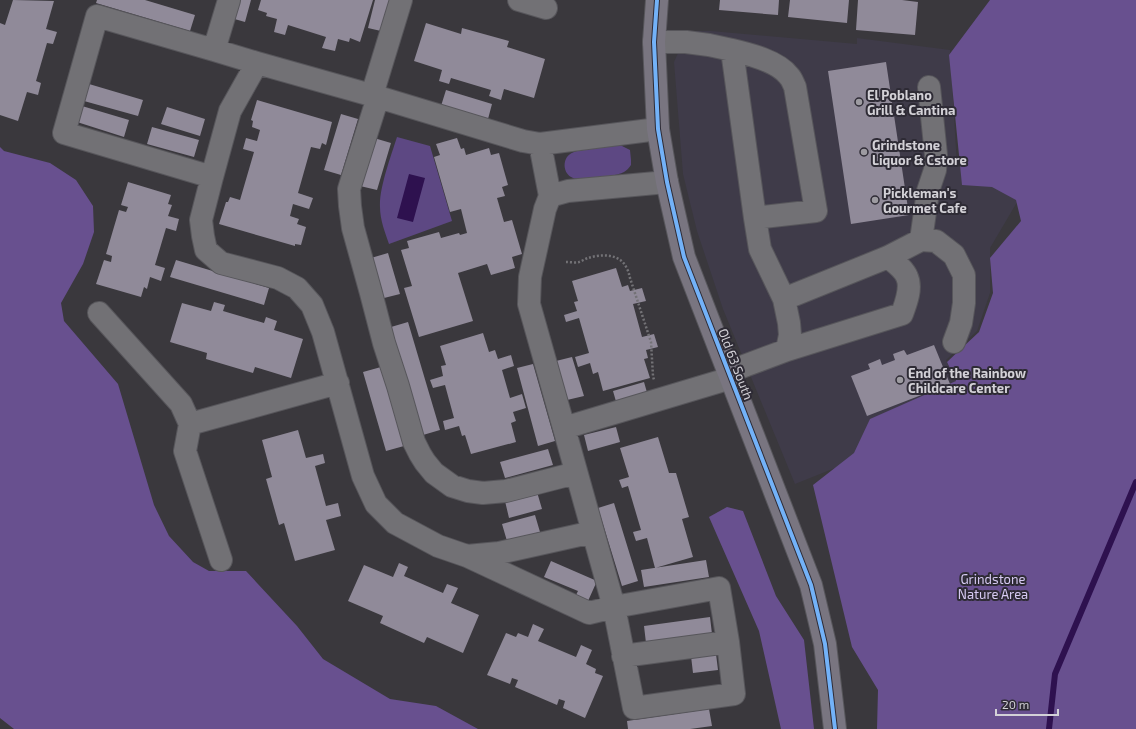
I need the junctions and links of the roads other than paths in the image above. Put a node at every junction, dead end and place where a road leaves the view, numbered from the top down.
1 (229, 0) edge
2 (401, 0) edge
3 (519, 0) edge
4 (657, 0) edge
5 (546, 8) dead end
6 (654, 42) junction
7 (214, 50) junction
8 (732, 50) junction
9 (257, 63) junction
10 (929, 87) dead end
11 (375, 96) junction
12 (658, 129) junction
13 (540, 144) junction
14 (212, 177) junction
15 (667, 182) junction
16 (550, 196) junction
17 (755, 218) junction
18 (921, 240) junction
19 (888, 257) junction
20 (784, 299) junction
21 (100, 313) dead end
22 (954, 342) dead end
23 (787, 350) junction
24 (730, 375) junction
25 (338, 383) junction
26 (190, 424) junction
27 (564, 428) junction
28 (576, 473) junction
29 (593, 532) junction
30 (467, 556) junction
31 (221, 560) dead end
32 (614, 607) junction
33 (728, 642) junction
34 (623, 656) junction
35 (835, 729) edge

1 - 7 lane
2 - 11 lane
3 - 5 lane
4 - 6 main road, Old 63 South
6 - 8 lane
6 - 12 main road, Old 63 South
7 - 9 lane
7 - 14 lane
8 - 17 lane
8 - 17 lane
9 - 11 lane
9 - 14 lane
10 - 18 lane
11 - 13 lane
11 - 28 lane
12 - 13 lane
12 - 15 main road, Old 63 South
13 - 16 lane
14 - 25 lane
15 - 16 lane
15 - 24 main road, Old 63 South
16 - 27 lane
17 - 20 lane
18 - 19 lane
18 - 22 lane
19 - 20 lane
19 - 23 lane
20 - 23 lane
21 - 26 lane
23 - 24 lane
24 - 27 lane
24 - 35 main road, Old 63 South
25 - 26 lane
25 - 30 lane
26 - 31 lane
27 - 28 lane
28 - 29 lane
29 - 30 lane
29 - 32 lane
30 - 32 lane
32 - 33 lane
32 - 34 lane
33 - 34 lane
33 - 34 lane

